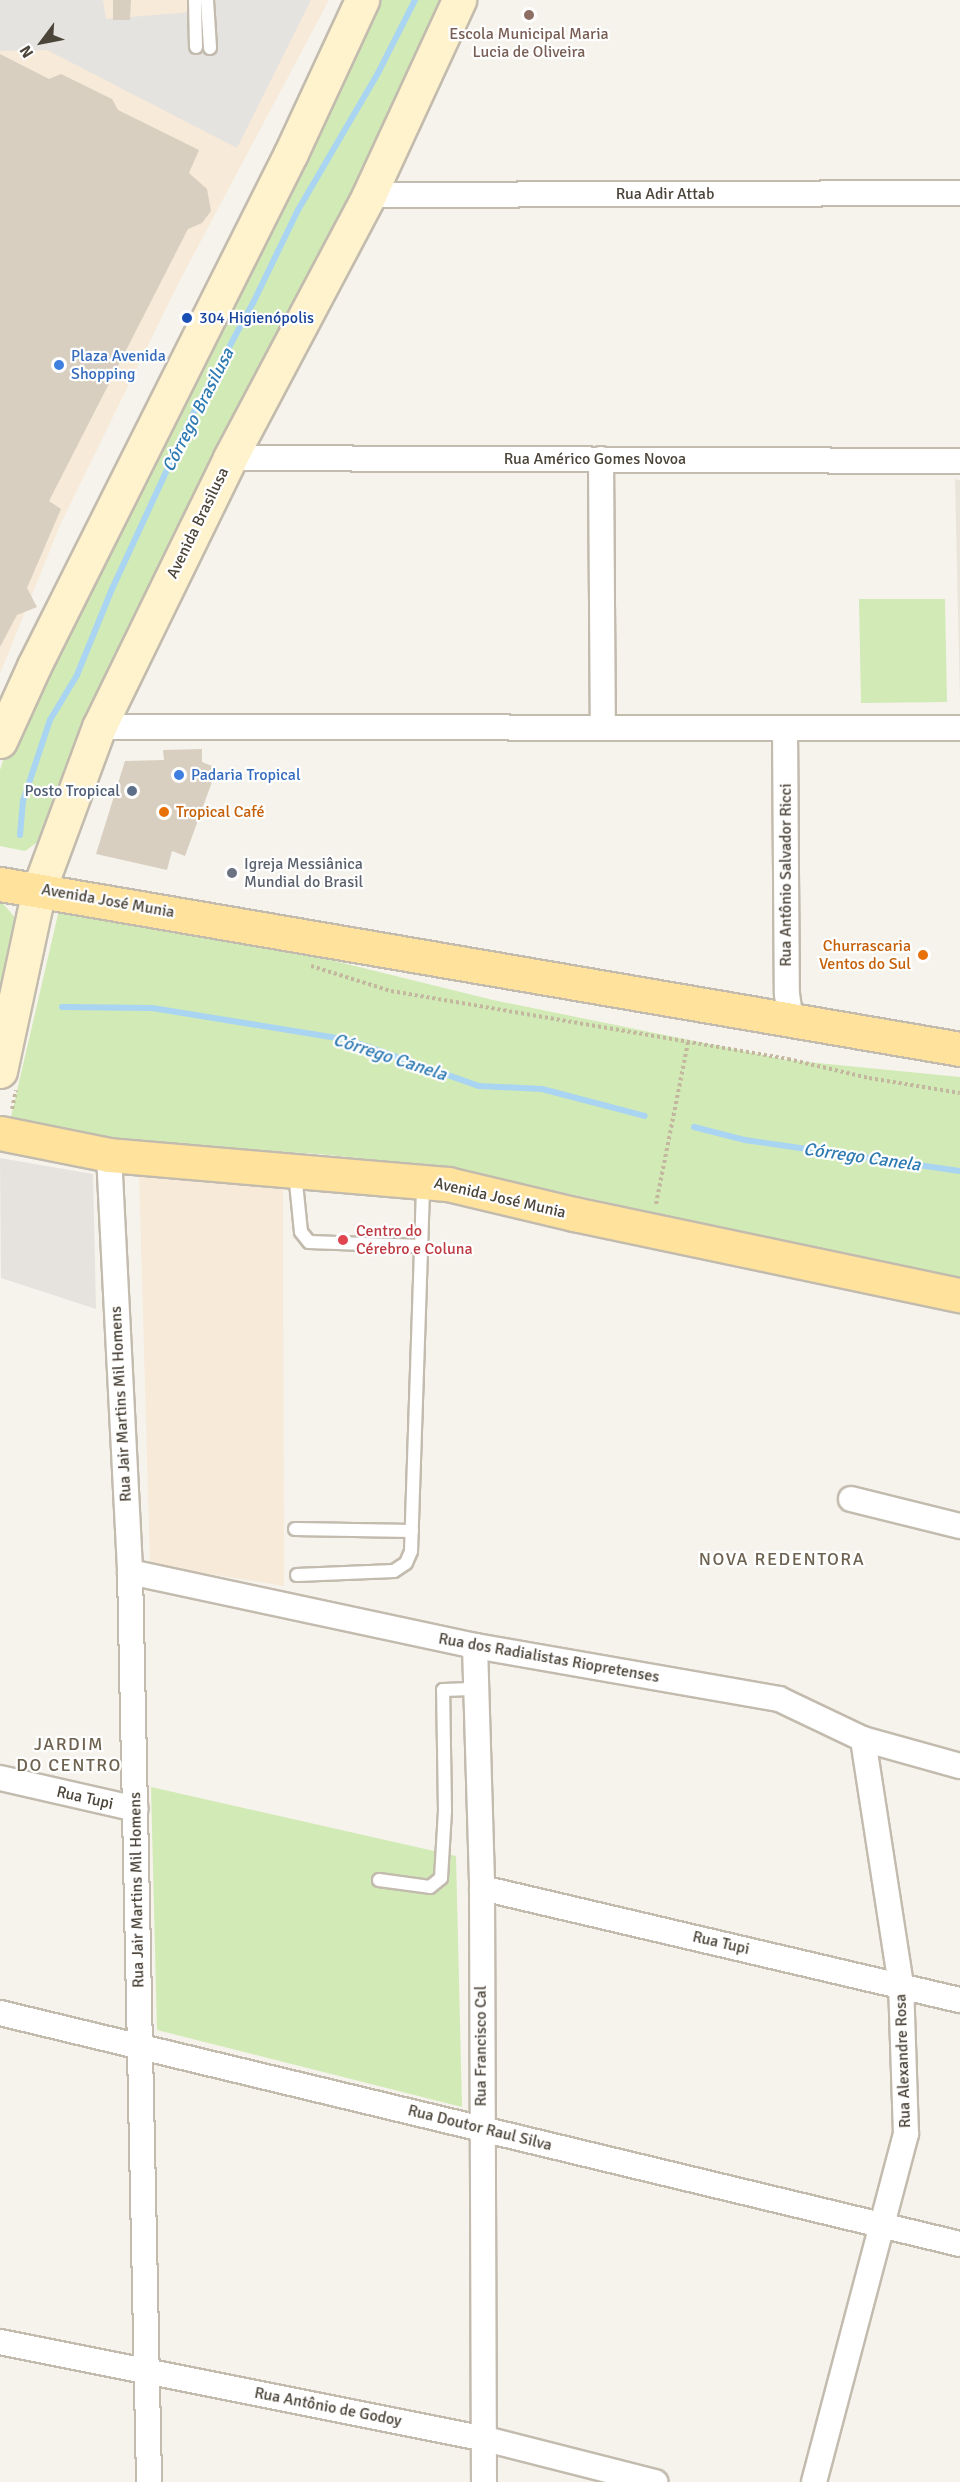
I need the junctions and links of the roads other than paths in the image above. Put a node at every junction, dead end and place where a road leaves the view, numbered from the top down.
1 (195, 0) edge
2 (207, 0) edge
3 (362, 0) edge
4 (459, 0) edge
5 (196, 48) dead end
6 (210, 48) dead end
7 (960, 193) edge
8 (369, 195) junction
9 (230, 458) junction
10 (601, 459) junction
11 (960, 461) edge
12 (99, 727) junction
13 (603, 727) junction
14 (785, 728) junction
15 (960, 728) edge
16 (0, 741) edge
17 (0, 884) edge
18 (39, 889) junction
19 (791, 1021) junction
20 (960, 1048) edge
21 (9, 1075) edge
22 (7, 1125) edge
23 (108, 1155) junction
24 (295, 1172) junction
25 (423, 1181) junction
26 (421, 1246) junction
27 (960, 1295) edge
28 (851, 1499) dead end
29 (960, 1526) edge
30 (295, 1529) dead end
31 (412, 1531) junction
32 (130, 1572) junction
33 (297, 1575) dead end
34 (475, 1646) junction
35 (479, 1689) junction
36 (863, 1739) junction
37 (960, 1766) edge
38 (0, 1778) edge
39 (136, 1809) junction
40 (379, 1880) dead end
41 (482, 1888) junction
42 (901, 1985) junction
43 (960, 2000) edge
44 (0, 2013) edge
45 (141, 2047) junction
46 (481, 2128) junction
47 (882, 2225) junction
48 (960, 2244) edge
49 (0, 2342) edge
50 (146, 2371) junction
51 (482, 2438) junction
52 (150, 2482) edge
53 (484, 2482) edge
54 (655, 2482) edge
55 (814, 2482) edge

1 - 5 lane
2 - 6 lane
3 - 16 main road
4 - 8 main road, Avenida Brasilusa
7 - 8 street, Rua Adir Attab
8 - 9 main road, Avenida Brasilusa
9 - 10 street, Rua Américo Gomes Novoa
9 - 12 main road, Avenida Brasilusa
10 - 11 street, Rua Américo Gomes Novoa
10 - 13 street
12 - 13 street
12 - 18 main road, Avenida Brasilusa
13 - 14 street
14 - 15 street
14 - 19 street, Rua Antônio Salvador Ricci
17 - 18 main road, Avenida José Munia
18 - 19 main road, Avenida José Munia
18 - 21 main road, Avenida Brasilusa
19 - 20 main road, Avenida José Munia
22 - 23 main road, Avenida José Munia
23 - 24 main road, Avenida José Munia
23 - 32 street, Rua Jair Martins Mil Homens
24 - 25 main road, Avenida José Munia
24 - 26 lane
25 - 26 lane
25 - 27 main road, Avenida José Munia
26 - 31 lane
28 - 29 street
30 - 31 lane
31 - 33 lane
32 - 34 street, Rua dos Radialistas Riopretenses
32 - 39 street, Rua Jair Martins Mil Homens
34 - 35 street, Rua Francisco Cal
34 - 36 street, Rua dos Radialistas Riopretenses
35 - 40 lane
35 - 41 street, Rua Francisco Cal
36 - 37 street, Rua dos Radialistas Riopretenses
36 - 42 street, Rua Alexandre Rosa
38 - 39 street, Rua Tupi
39 - 45 street, Rua Jair Martins Mil Homens
41 - 42 street, Rua Tupi
41 - 46 street, Rua Francisco Cal
42 - 43 street, Rua Tupi
42 - 47 street, Rua Alexandre Rosa
44 - 45 street, Rua Doutor Raul Silva
45 - 46 street, Rua Doutor Raul Silva
45 - 50 street, Rua Jair Martins Mil Homens
46 - 47 street, Rua Doutor Raul Silva
46 - 51 street, Rua Francisco Cal
47 - 48 street, Rua Doutor Raul Silva
47 - 55 street, Rua Alexandre Rosa
49 - 50 street, Rua Antônio de Godoy
50 - 51 street, Rua Antônio de Godoy
50 - 52 street, Rua Jair Martins Mil Homens
51 - 53 street, Rua Francisco Cal
51 - 54 street, Rua Antônio de Godoy

